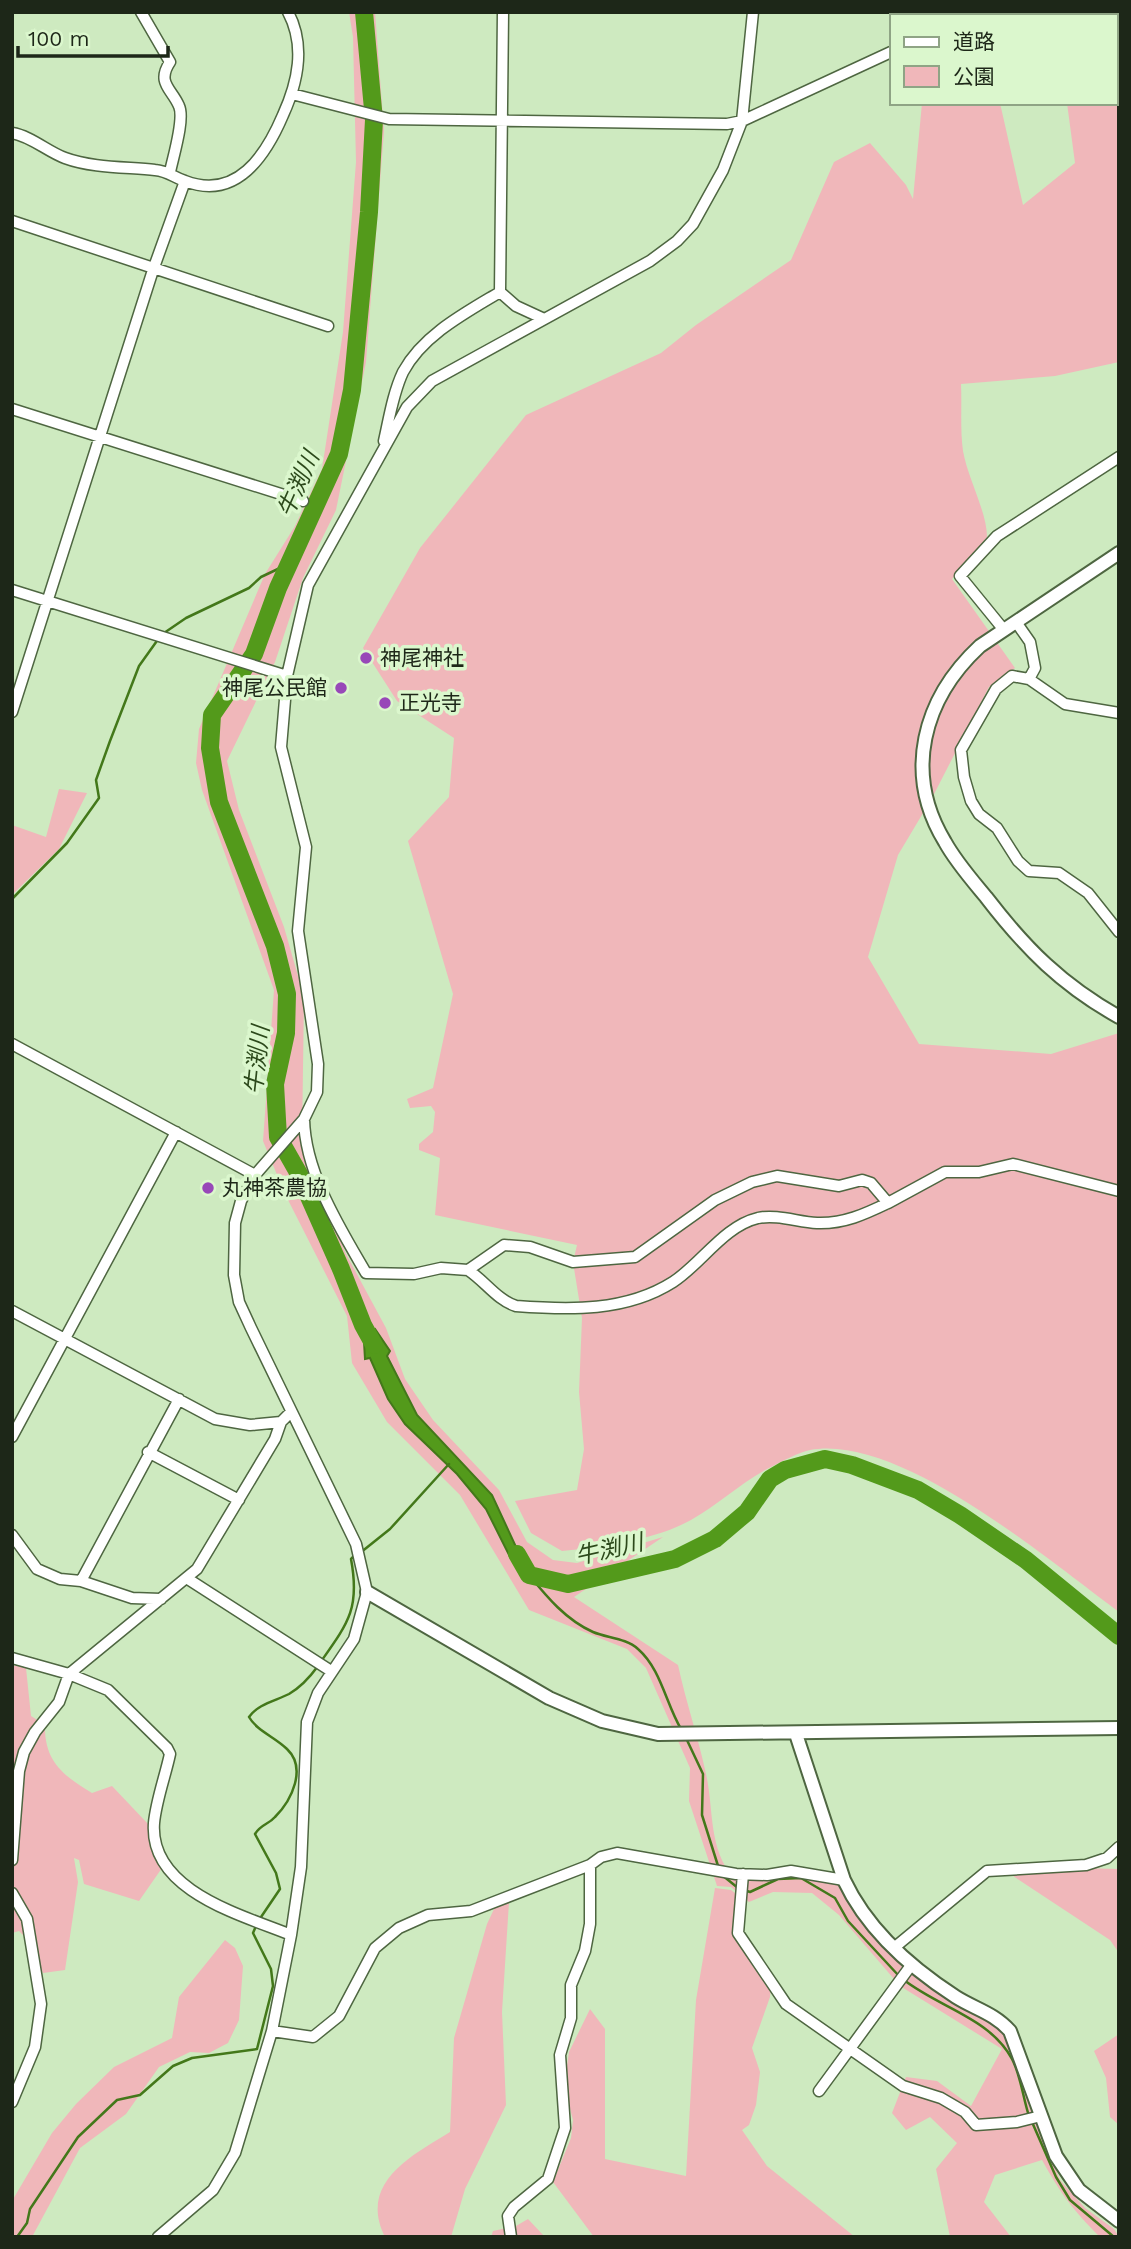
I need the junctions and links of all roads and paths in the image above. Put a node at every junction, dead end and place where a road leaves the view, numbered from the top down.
1 (141, 12) edge
2 (288, 12) edge
3 (503, 12) edge
4 (753, 12) edge
5 (890, 52) edge
6 (292, 94) junction
7 (502, 120) junction
8 (742, 121) junction
9 (12, 133) edge
10 (170, 172) junction
11 (185, 181) junction
12 (12, 221) edge
13 (153, 270) junction
14 (500, 292) junction
15 (542, 318) junction
16 (328, 326) dead end
17 (12, 409) edge
18 (101, 435) junction
19 (380, 455) junction
20 (1119, 457) edge
21 (303, 501) dead end
22 (1119, 553) edge
23 (12, 590) edge
24 (47, 601) junction
25 (1016, 622) junction
26 (1004, 630) junction
27 (287, 676) junction
28 (1029, 679) junction
29 (12, 712) edge
30 (1119, 713) edge
31 (1119, 932) edge
32 (1119, 1017) edge
33 (12, 1044) edge
34 (304, 1119) junction
35 (176, 1132) junction
36 (255, 1175) junction
37 (1119, 1191) edge
38 (888, 1203) junction
39 (468, 1270) junction
40 (12, 1311) edge
41 (64, 1338) junction
42 (179, 1399) junction
43 (291, 1412) junction
44 (281, 1422) junction
45 (12, 1437) edge
46 (148, 1452) junction
47 (239, 1500) junction
48 (12, 1535) edge
49 (188, 1579) junction
50 (81, 1581) junction
51 (367, 1592) junction
52 (161, 1599) junction
53 (12, 1658) edge
54 (331, 1671) junction
55 (69, 1674) junction
56 (1119, 1728) edge
57 (796, 1734) junction
58 (1119, 1847) edge
59 (12, 1860) edge
60 (590, 1865) junction
61 (743, 1874) junction
62 (844, 1880) junction
63 (12, 1893) edge
64 (291, 1935) junction
65 (895, 1947) junction
66 (912, 1964) junction
67 (272, 2031) junction
68 (850, 2049) junction
69 (819, 2091) dead end
70 (12, 2102) edge
71 (1041, 2116) junction
72 (1119, 2221) edge
73 (158, 2237) edge
74 (511, 2237) edge

1 - 10 street
2 - 6 street
3 - 7 street
4 - 8 street
5 - 8 street
6 - 7 street
6 - 11 street
7 - 8 street
7 - 14 street
8 - 15 street
9 - 10 street
10 - 11 street
11 - 13 street
12 - 13 street
13 - 16 street
13 - 18 street
14 - 15 street
14 - 19 street
15 - 19 street
17 - 18 street
18 - 21 street
18 - 24 street
19 - 27 street
20 - 26 street
22 - 25 street
23 - 24 street
24 - 27 street
24 - 29 street
25 - 26 street
25 - 28 street
26 - 32 street
27 - 34 street
28 - 30 street
28 - 31 street
33 - 35 street
34 - 36 street
34 - 39 street
35 - 36 street
35 - 41 street
36 - 43 street
37 - 38 street
38 - 39 street
38 - 39 street
40 - 41 street
41 - 42 street
41 - 45 street
42 - 44 street
42 - 46 street
43 - 44 street
43 - 51 street
44 - 47 street
46 - 47 street
46 - 50 street
47 - 49 street
48 - 50 street
49 - 52 street
49 - 54 street
50 - 52 street
51 - 54 street
51 - 57 street
52 - 55 street
53 - 55 street
54 - 64 street
55 - 59 street
55 - 64 street
56 - 57 street
57 - 62 street
58 - 65 street
60 - 61 street
60 - 67 street
60 - 74 street
61 - 62 street
61 - 68 street
62 - 65 street
63 - 70 street
64 - 67 street
65 - 66 street
66 - 68 street
66 - 71 street
67 - 73 street
68 - 69 street
68 - 71 street
71 - 72 street

